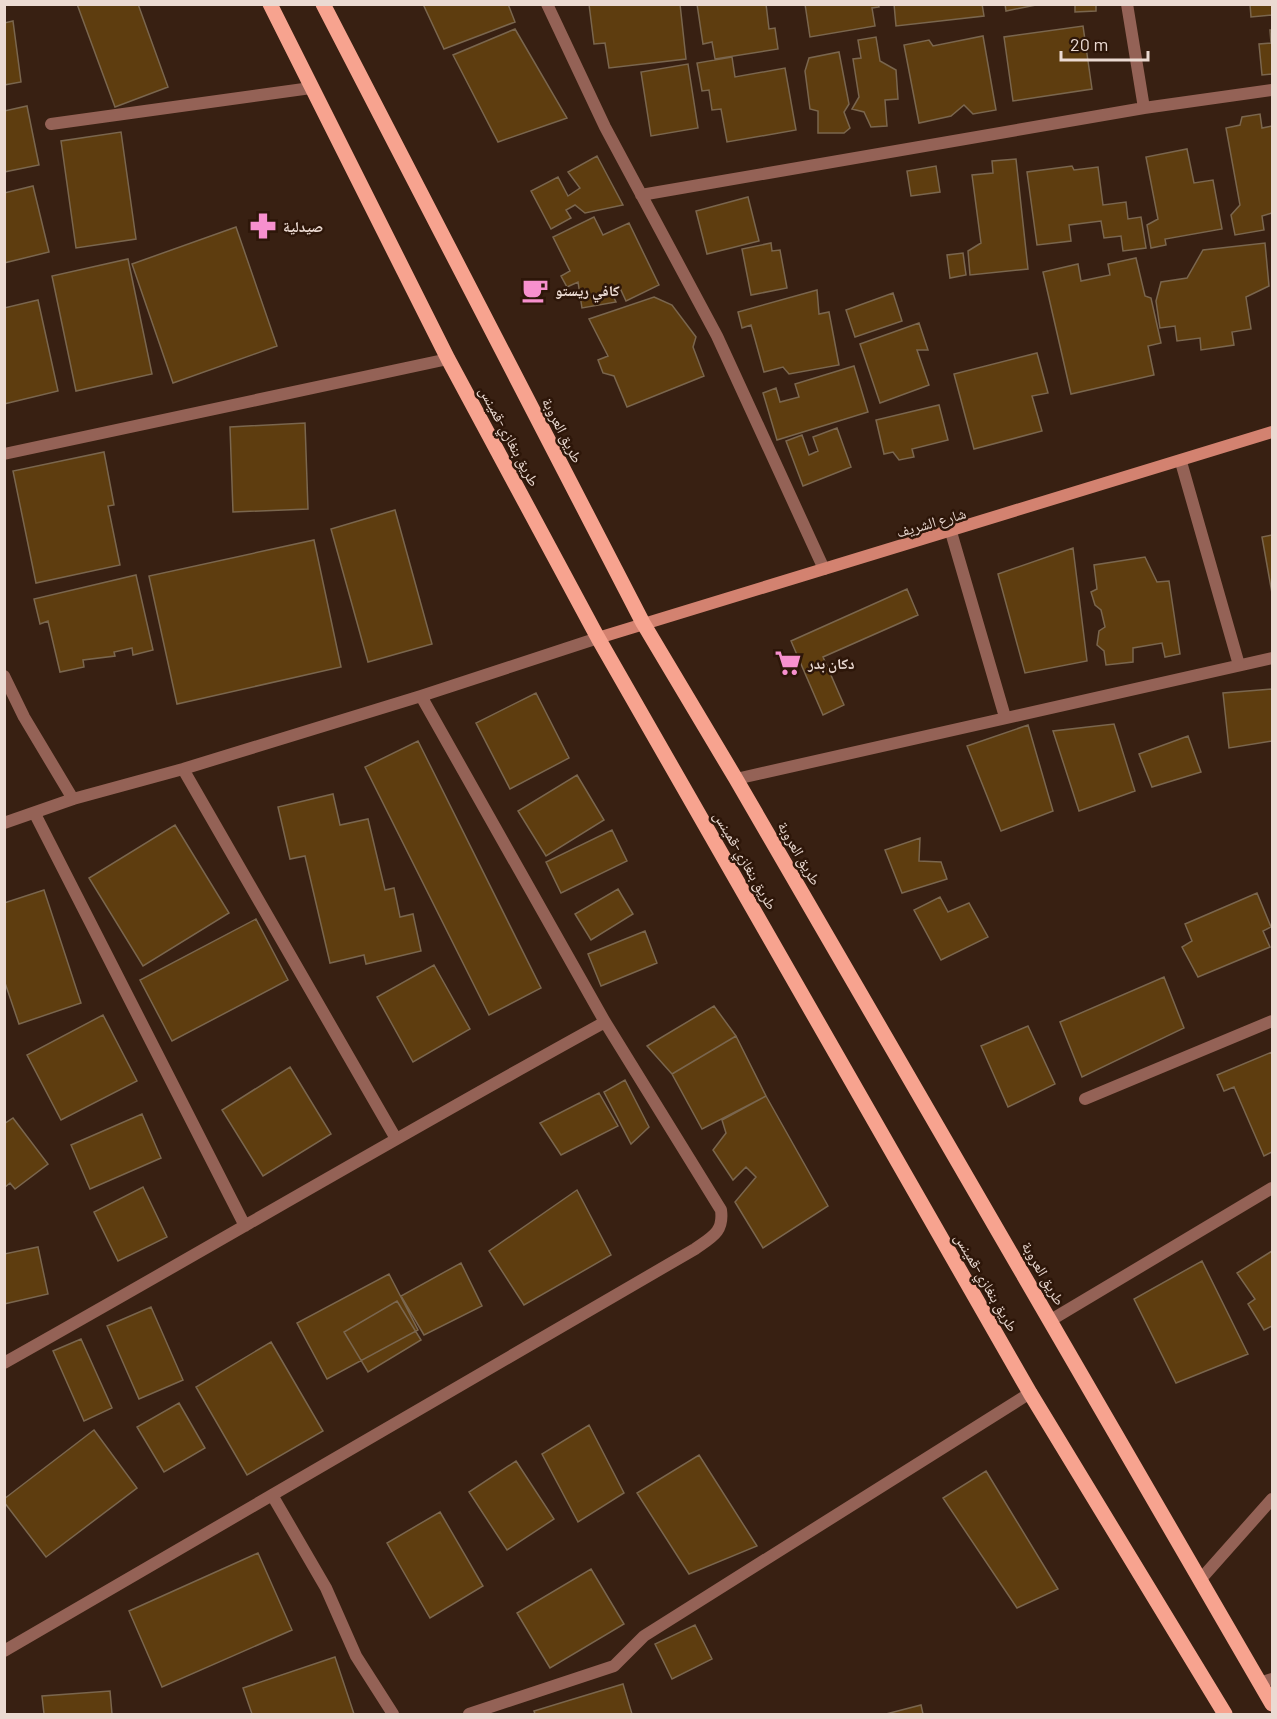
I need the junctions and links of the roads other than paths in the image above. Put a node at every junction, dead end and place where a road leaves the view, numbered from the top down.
1 (270, 4) edge
2 (323, 4) edge
3 (547, 4) edge
4 (1127, 4) edge
5 (311, 88) junction
6 (1272, 90) edge
7 (1144, 108) junction
8 (51, 124) dead end
9 (641, 195) junction
10 (448, 359) junction
11 (1272, 432) edge
12 (4, 454) edge
13 (1181, 462) junction
14 (951, 532) junction
15 (825, 568) junction
16 (643, 623) junction
17 (597, 638) junction
18 (1272, 658) edge
19 (1239, 665) junction
20 (4, 676) edge
21 (421, 696) junction
22 (1005, 717) junction
23 (183, 769) junction
24 (736, 779) junction
25 (73, 799) junction
26 (34, 814) junction
27 (4, 823) edge
28 (1272, 1021) edge
29 (604, 1022) junction
30 (1085, 1099) dead end
31 (395, 1137) junction
32 (1272, 1188) edge
33 (246, 1226) junction
34 (1051, 1320) junction
35 (4, 1364) edge
36 (1030, 1393) junction
37 (272, 1495) junction
38 (1272, 1498) edge
39 (1200, 1580) junction
40 (4, 1650) edge
41 (1266, 1681) edge
42 (1272, 1704) edge
43 (393, 1714) edge
44 (470, 1714) edge
45 (1226, 1714) edge

1 - 5 main road, طريق بنغازي-قمينس
2 - 16 main road, طريق العروبة
3 - 9 street
4 - 7 street
5 - 8 street
5 - 10 main road, طريق بنغازي-قمينس
6 - 7 street
7 - 9 street
9 - 15 street
10 - 12 street
10 - 17 main road, طريق بنغازي-قمينس
11 - 13 main road, شارع الشريف
13 - 14 main road, شارع الشريف
13 - 19 street
14 - 15 main road, شارع الشريف
14 - 22 street
15 - 16 main road, شارع الشريف
16 - 17 main road, شارع الشريف
16 - 24 main road, طريق العروبة
17 - 21 street
17 - 36 main road, طريق بنغازي-قمينس
18 - 19 street
19 - 22 street
20 - 25 street
21 - 23 street
21 - 29 street
22 - 24 street
23 - 25 street
23 - 31 street
24 - 34 main road, طريق العروبة
25 - 26 street
26 - 27 street
26 - 33 street
28 - 30 street
29 - 31 street
29 - 37 street
31 - 33 street
32 - 34 street
33 - 35 street
34 - 39 main road, طريق العروبة
36 - 44 street
36 - 45 main road, طريق بنغازي-قمينس
37 - 40 street
37 - 43 street
38 - 39 street
39 - 41 main road, طريق العروبة
41 - 42 main road, طريق العروبة

